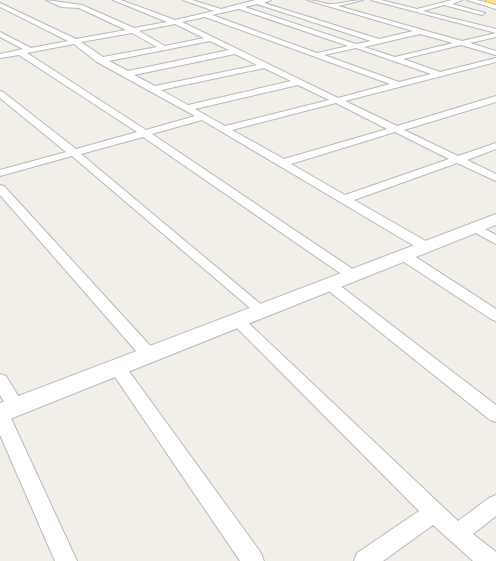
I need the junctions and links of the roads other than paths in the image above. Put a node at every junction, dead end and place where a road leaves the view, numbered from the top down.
1 (5, 0) edge
2 (49, 0) edge
3 (116, 0) edge
4 (186, 0) edge
5 (250, 0) edge
6 (268, 0) edge
7 (310, 0) edge
8 (360, 0) edge
9 (374, 0) edge
10 (432, 0) edge
11 (459, 0) edge
12 (470, 0) edge
13 (490, 0) edge
14 (496, 1) edge
15 (258, 2) junction
16 (0, 4) edge
17 (447, 4) junction
18 (331, 6) junction
19 (238, 7) junction
20 (496, 7) edge
21 (316, 9) dead end
22 (220, 11) junction
23 (309, 11) dead end
24 (416, 11) junction
25 (482, 13) dead end
26 (294, 14) junction
27 (402, 14) dead end
28 (206, 15) junction
29 (395, 16) dead end
30 (381, 20) junction
31 (175, 22) junction
32 (132, 30) junction
33 (496, 31) edge
34 (423, 32) junction
35 (0, 34) edge
36 (496, 35) edge
37 (211, 39) junction
38 (74, 41) junction
39 (379, 41) junction
40 (463, 43) junction
41 (356, 46) junction
42 (164, 48) junction
43 (25, 51) junction
44 (237, 51) junction
45 (496, 53) edge
46 (316, 55) junction
47 (0, 56) edge
48 (395, 59) junction
49 (100, 60) junction
50 (496, 60) edge
51 (480, 64) junction
52 (266, 65) junction
53 (496, 69) edge
54 (126, 74) junction
55 (440, 74) junction
56 (299, 82) junction
57 (398, 85) junction
58 (154, 89) junction
59 (0, 94) edge
60 (337, 100) junction
61 (496, 100) edge
62 (186, 108) junction
63 (203, 117) junction
64 (224, 129) junction
65 (397, 130) junction
66 (144, 133) junction
67 (496, 146) edge
68 (73, 152) junction
69 (458, 159) junction
70 (283, 163) junction
71 (0, 173) edge
72 (496, 178) edge
73 (0, 188) edge
74 (345, 199) junction
75 (496, 219) edge
76 (474, 228) junction
77 (496, 240) edge
78 (426, 247) junction
79 (403, 255) junction
80 (352, 275) junction
81 (329, 284) junction
82 (262, 311) junction
83 (496, 316) edge
84 (237, 320) junction
85 (149, 355) junction
86 (117, 367) junction
87 (0, 380) edge
88 (6, 411) edge
89 (496, 415) edge
90 (496, 504) edge
91 (434, 512) junction
92 (457, 534) junction
93 (66, 561) edge
94 (253, 561) edge
95 (365, 561) edge
96 (490, 561) edge

1 - 16 street
2 - 32 street
3 - 31 street
4 - 22 street
5 - 15 street
6 - 15 street
7 - 18 street
8 - 18 street
9 - 24 street
10 - 17 street
11 - 17 street
12 - 20 street
13 - 14 highway
15 - 19 street
15 - 26 street
16 - 38 street
17 - 24 street
17 - 25 street
18 - 21 street
18 - 30 street
19 - 22 street
19 - 41 street
22 - 28 street
23 - 26 street
24 - 27 street
24 - 33 street
26 - 39 street
28 - 31 street
28 - 46 street
29 - 30 street
30 - 34 street
31 - 32 street
31 - 37 street
32 - 38 street
32 - 42 street
34 - 39 street
34 - 40 street
35 - 43 street
36 - 40 street
37 - 42 street
37 - 44 street
38 - 43 street
38 - 49 street
39 - 41 street
40 - 45 street
40 - 48 street
41 - 46 street
41 - 48 street
42 - 49 street
43 - 47 street
43 - 66 street
44 - 52 street
44 - 54 street
46 - 57 street
48 - 55 street
49 - 54 street
50 - 51 street
51 - 53 street
51 - 55 street
52 - 56 street
52 - 58 street
54 - 58 street
55 - 57 street
56 - 60 street
56 - 62 street
57 - 60 street
58 - 62 street
59 - 68 street
60 - 64 street
60 - 65 street
61 - 65 street
62 - 63 street
63 - 64 street
63 - 66 street
64 - 70 street
65 - 69 street
65 - 70 street
66 - 68 street
66 - 80 street
67 - 69 street
68 - 71 street
68 - 82 street
69 - 72 street
69 - 74 street
70 - 74 street
73 - 85 street
74 - 78 street
75 - 76 street
76 - 77 street
76 - 78 street
78 - 79 street
79 - 80 street
79 - 83 street
80 - 81 street
81 - 82 street
81 - 89 street
82 - 84 street
84 - 85 street
84 - 91 street
85 - 86 street
86 - 88 street
86 - 94 street
87 - 88 street
88 - 93 street
90 - 92 street
91 - 92 street
91 - 95 street
92 - 96 street

